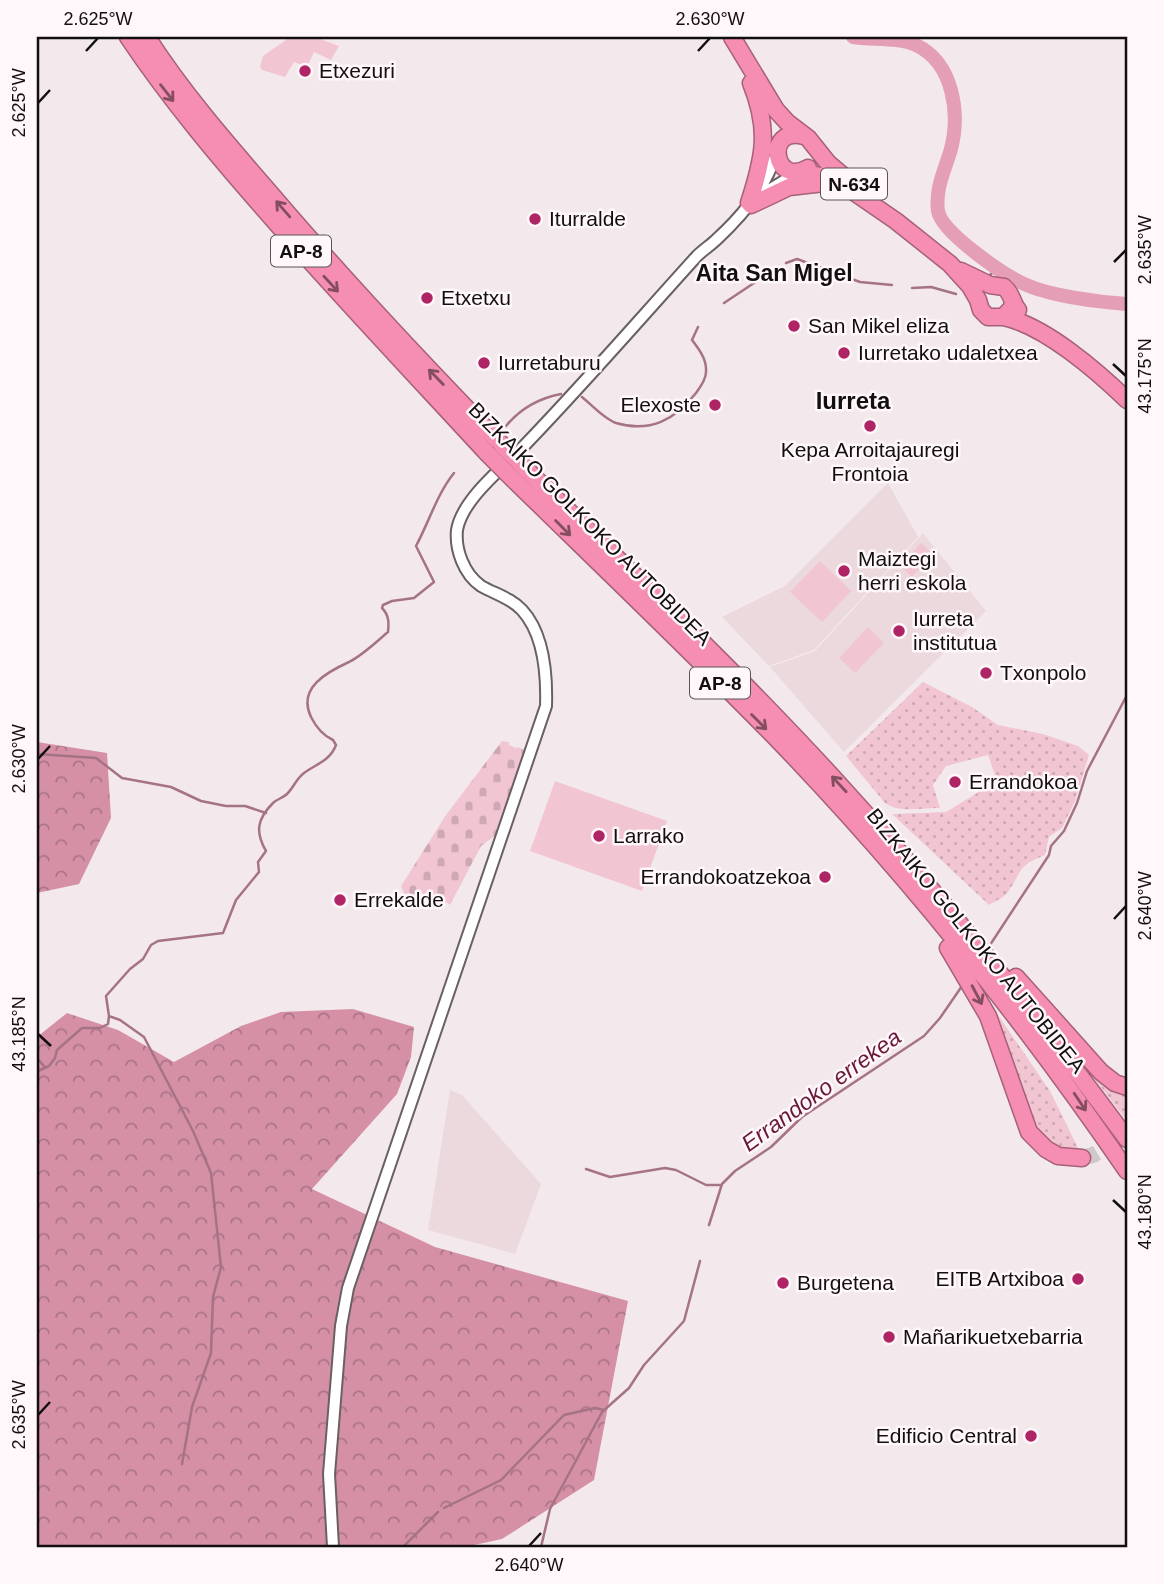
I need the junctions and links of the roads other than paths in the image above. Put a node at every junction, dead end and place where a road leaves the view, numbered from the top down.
1 (128, 37) edge
2 (147, 37) edge
3 (732, 37) edge
4 (746, 61) junction
5 (809, 140) junction
6 (777, 149) junction
7 (799, 172) junction
8 (746, 208) junction
9 (896, 221) junction
10 (718, 238) junction
11 (692, 262) junction
12 (950, 264) junction
13 (990, 285) junction
14 (679, 287) junction
15 (978, 300) junction
16 (649, 310) junction
17 (1008, 310) junction
18 (634, 328) junction
19 (1127, 400) edge
20 (494, 449) junction
21 (520, 474) junction
22 (916, 871) junction
23 (915, 895) junction
24 (1127, 1087) edge
25 (1127, 1139) edge
26 (1082, 1158) tunnel mouth
27 (1127, 1171) edge
28 (333, 1547) edge

1 -> 20 highway, BIZKAIKO GOLKOKO AUTOBIDEA / AP-8
20 -> 2 highway, BIZKAIKO GOLKOKO AUTOBIDEA / AP-8
3 - 4 highway, N-634
4 - 5 highway, N-634
4 - 6 highway, N-634
4 - 8 highway
5 - 6 highway
5 - 7 highway, N-634
5 - 9 highway, N-634
6 - 7 highway, N-634
6 - 8 street
7 - 8 street
7 - 9 highway, N-634
8 - 9 highway
8 - 10 street
9 - 12 highway, N-634
10 - 11 street
10 - 14 street
11 - 14 street
11 - 16 street
12 - 13 highway, N-634
12 - 15 highway, N-634
13 - 15 highway
13 - 17 highway, N-634
14 - 16 street
14 - 18 street
15 - 17 highway, N-634
16 - 18 street
17 - 19 highway, N-634
18 - 28 street
20 - 21 highway, BIZKAIKO GOLKOKO AUTOBIDEA / AP-8, bridge
22 -> 21 highway, BIZKAIKO GOLKOKO AUTOBIDEA / AP-8
21 -> 23 highway, BIZKAIKO GOLKOKO AUTOBIDEA / AP-8
22 - 24 highway
22 - 25 highway, BIZKAIKO GOLKOKO AUTOBIDEA / AP-8
23 -> 26 highway
23 -> 27 highway, BIZKAIKO GOLKOKO AUTOBIDEA / AP-8

